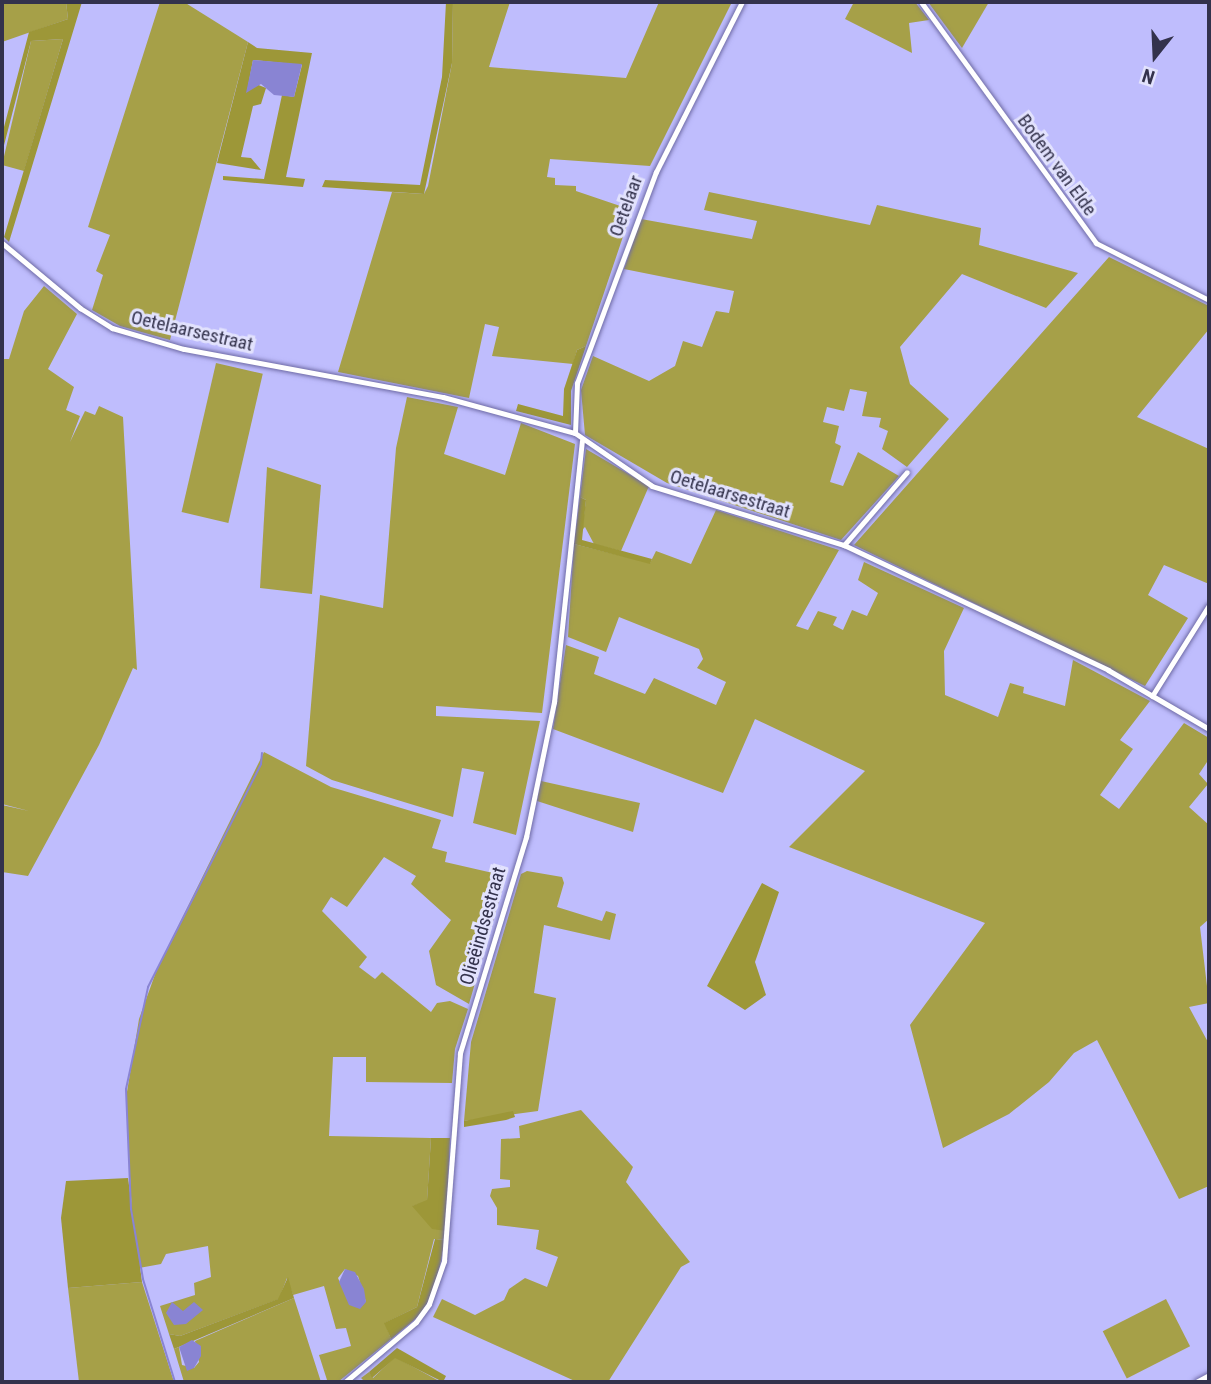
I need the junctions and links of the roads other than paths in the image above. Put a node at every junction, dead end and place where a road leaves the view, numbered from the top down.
1 (742, 2) edge
2 (921, 2) edge
3 (2, 243) edge
4 (1209, 300) edge
5 (575, 433) junction
6 (582, 440) junction
7 (907, 471) dead end
8 (844, 545) junction
9 (1209, 605) edge
10 (1152, 696) junction
11 (1209, 729) edge
12 (1209, 1375) edge
13 (345, 1382) edge
14 (1196, 1382) edge

1 - 5 street, Oetelaar
2 - 4 street, Bodem van Elde
3 - 5 street, Oetelaarsestraat
5 - 6 street, Oetelaarsestraat
6 - 8 street, Oetelaarsestraat
6 - 13 street, Olieëindsestraat
7 - 8 street
8 - 10 street, Oetelaarsestraat
9 - 10 street
10 - 11 street, Oetelaarsestraat
12 - 14 street

